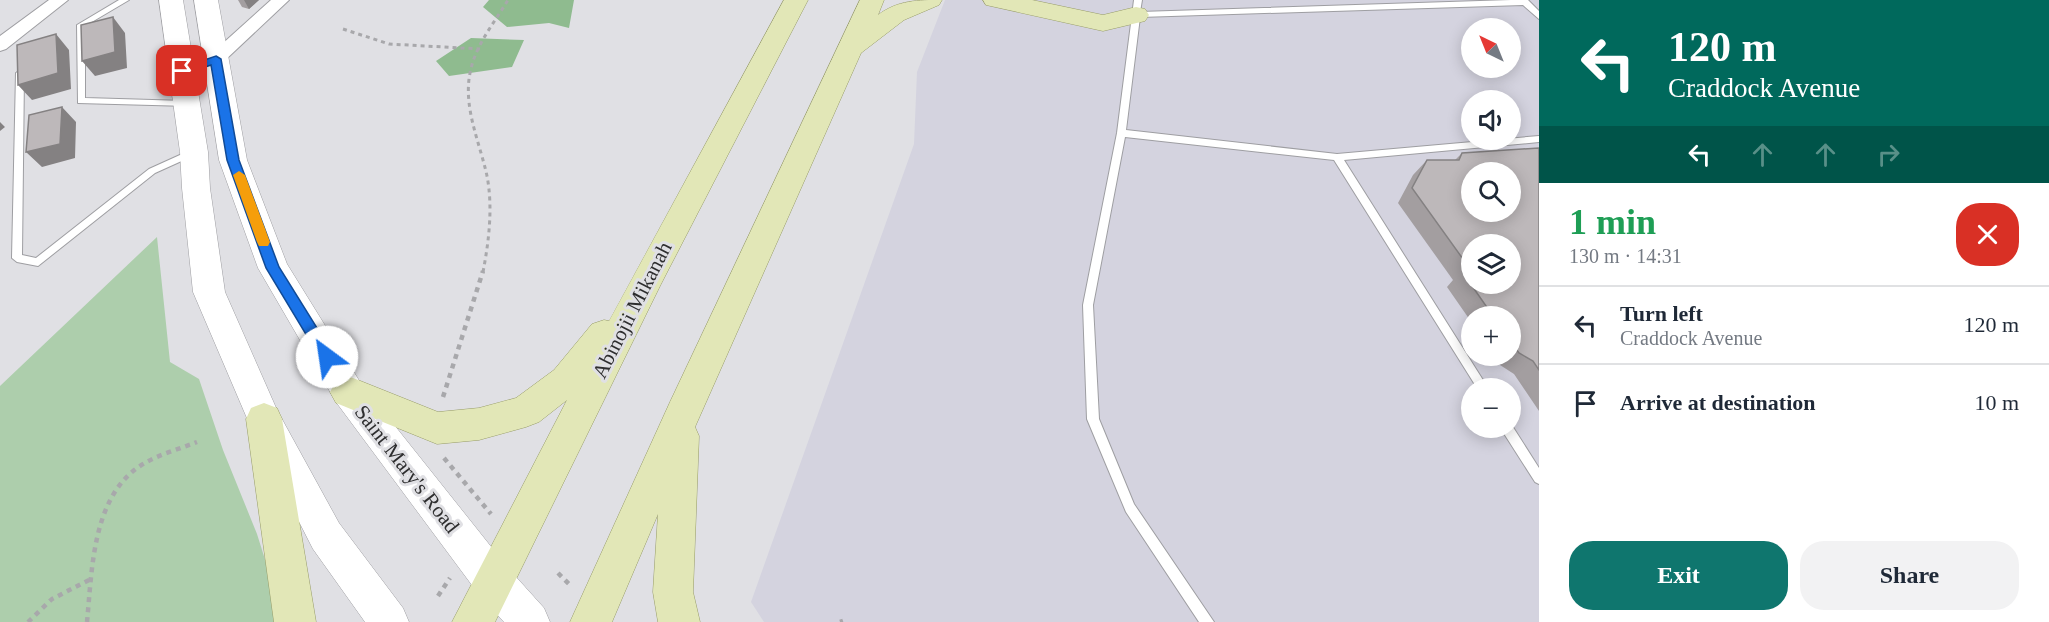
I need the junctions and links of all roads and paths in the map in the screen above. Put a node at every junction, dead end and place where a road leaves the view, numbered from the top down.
1 (60, 0) edge
2 (125, 0) edge
3 (171, 0) edge
4 (206, 0) edge
5 (281, 0) edge
6 (508, 0) edge
7 (796, 0) edge
8 (872, 0) edge
9 (930, 0) edge
10 (995, 0) edge
11 (1076, 0) edge
12 (1524, 1) edge
13 (1137, 8) edge
14 (1539, 16) edge
15 (343, 29) dead end
16 (0, 45) edge
17 (480, 49) junction
18 (850, 51) junction
19 (216, 59) junction
20 (20, 65) edge
21 (182, 71) junction
22 (186, 104) junction
23 (1121, 133) junction
24 (1539, 139) edge
25 (194, 152) junction
26 (1337, 157) junction
27 (646, 281) junction
28 (1477, 378) edge
29 (348, 392) junction
30 (683, 413) junction
31 (264, 419) junction
32 (1514, 438) edge
33 (197, 442) dead end
34 (440, 442) junction
35 (1539, 478) edge
36 (488, 519) dead end
37 (558, 573) dead end
38 (92, 579) junction
39 (450, 579) dead end
40 (494, 582) junction
41 (569, 584) dead end
42 (438, 596) dead end
43 (28, 622) edge
44 (87, 622) edge
45 (295, 622) edge
46 (389, 622) edge
47 (473, 622) edge
48 (530, 622) edge
49 (591, 622) edge
50 (679, 622) edge
51 (1207, 622) edge

1 - 16 street
2 - 22 lane
3 - 21 main road
4 - 19 main road, Saint Mary's Road
5 - 19 street
6 - 17 path
7 - 27 main road, Abinojii Mikanah
8 - 18 main road
9 - 18 main road
10 - 13 main road
11 - 13 main road
12 - 13 lane
12 - 14 lane
13 - 23 lane
15 - 17 path
17 - 34 path
18 - 30 main road
19 - 21 street
19 - 29 main road, Saint Mary's Road
20 - 25 lane
21 - 22 main road
22 - 25 main road
23 - 26 lane
23 - 51 lane
24 - 26 lane
25 - 31 main road
26 - 28 lane
27 - 34 main road
27 - 40 main road, Abinojii Mikanah
29 - 34 main road
29 - 40 main road, Saint Mary's Road
30 - 49 main road
30 - 50 main road
31 - 45 main road
31 - 46 main road
32 - 35 lane
33 - 38 path
34 - 36 path
37 - 41 path
38 - 43 path
38 - 44 path
39 - 42 path
40 - 47 main road, Abinojii Mikanah
40 - 48 main road, Saint Mary's Road

